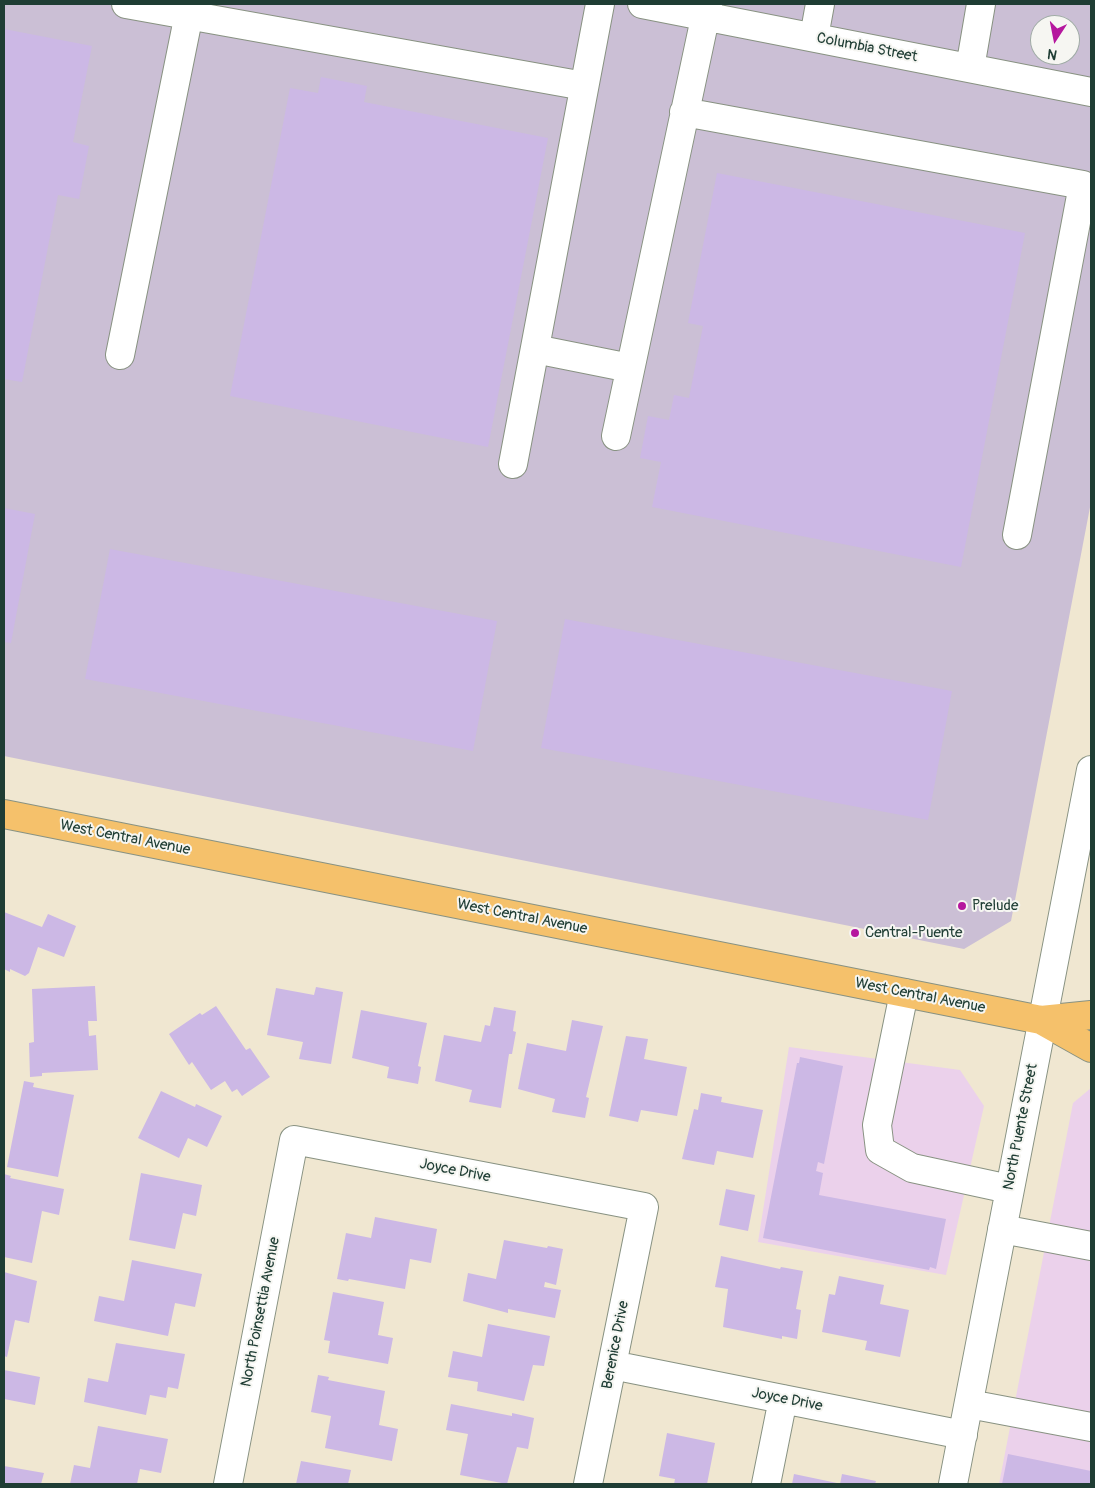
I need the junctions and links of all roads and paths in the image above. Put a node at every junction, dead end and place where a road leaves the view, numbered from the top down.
1 (126, 4) edge
2 (600, 4) edge
3 (642, 4) edge
4 (820, 4) edge
5 (981, 4) edge
6 (189, 10) edge
7 (706, 10) edge
8 (814, 38) junction
9 (970, 68) junction
10 (584, 86) junction
11 (1091, 92) edge
12 (684, 112) junction
13 (535, 349) junction
14 (120, 355) dead end
15 (630, 368) junction
16 (616, 436) dead end
17 (513, 464) dead end
18 (1017, 535) dead end
19 (1091, 770) edge
20 (4, 814) edge
21 (904, 993) junction
22 (1091, 1015) edge
23 (1041, 1020) junction
24 (1091, 1048) edge
25 (294, 1140) joint
26 (1009, 1189) junction
27 (644, 1207) joint
28 (1002, 1229) junction
29 (1091, 1246) edge
30 (612, 1365) junction
31 (783, 1399) junction
32 (969, 1404) junction
33 (1091, 1427) edge
34 (963, 1435) junction
35 (228, 1484) edge
36 (588, 1484) edge
37 (766, 1484) edge
38 (953, 1484) edge

1 - 6 street
2 - 10 street
3 - 7 street, Columbia Street
4 - 8 street
5 - 9 street
6 - 10 street
6 - 14 street
7 - 8 street, Columbia Street
7 - 12 street
8 - 9 street, Columbia Street
9 - 11 street, Columbia Street
10 - 13 street
12 - 15 street
12 - 18 street
13 - 15 street
13 - 17 street
15 - 16 street
19 - 23 street, North Puente Street
20 - 21 main road, West Central Avenue
21 - 23 main road, West Central Avenue
21 - 26 street
22 - 23 main road, West Central Avenue
23 - 24 main road, West Central Avenue
23 - 26 street, North Puente Street
25 - 27 street, Joyce Drive
25 - 35 street, North Poinsettia Avenue
26 - 28 street, North Puente Street
27 - 30 street, Berenice Drive
28 - 29 street
28 - 32 street, North Puente Street
30 - 31 street, Joyce Drive
30 - 36 street, Berenice Drive
31 - 34 street, Joyce Drive
31 - 37 street
32 - 33 street
32 - 34 street, North Puente Street
34 - 38 street, North Puente Street

